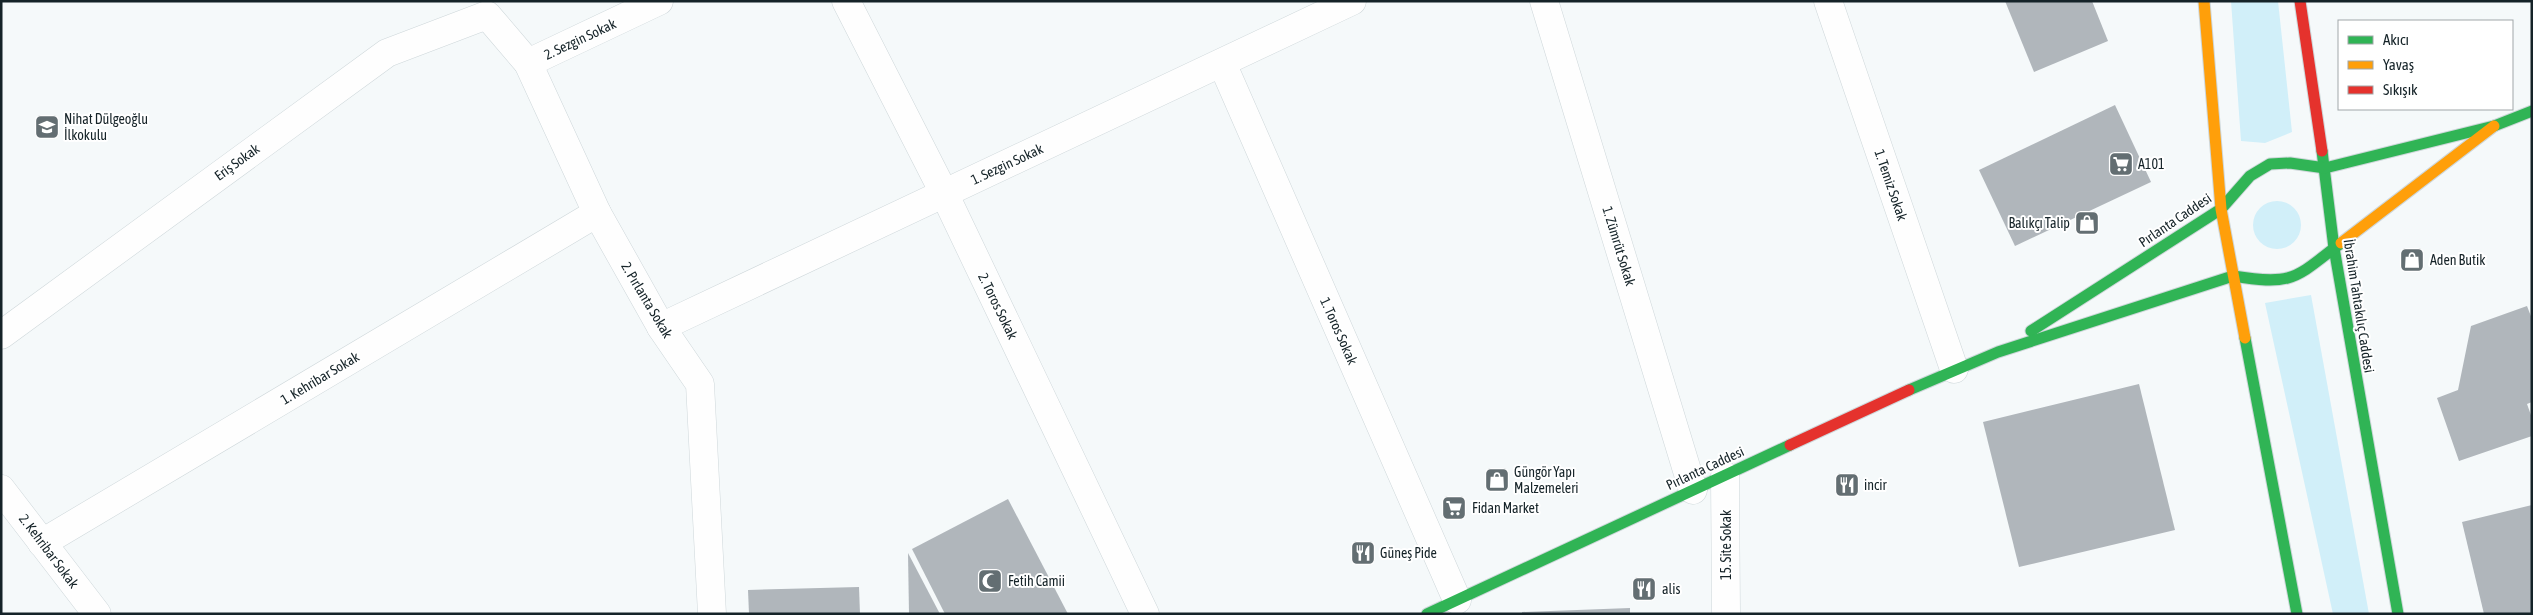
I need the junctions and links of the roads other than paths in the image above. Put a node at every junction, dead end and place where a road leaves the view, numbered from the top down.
1 (659, 1) edge
2 (846, 1) edge
3 (1352, 1) edge
4 (1544, 1) edge
5 (1828, 1) edge
6 (2204, 1) edge
7 (2300, 1) edge
8 (487, 15) joint
9 (528, 63) junction
10 (1222, 63) junction
11 (2532, 111) edge
12 (2494, 126) junction
13 (2325, 168) junction
14 (944, 193) junction
15 (2221, 209) junction
16 (597, 213) junction
17 (2334, 248) junction
18 (2233, 276) junction
19 (661, 327) junction
20 (1, 336) edge
21 (1998, 352) junction
22 (1954, 369) junction
23 (1725, 476) junction
24 (1, 489) edge
25 (1693, 490) junction
26 (42, 542) junction
27 (1457, 600) junction
28 (97, 614) edge
29 (712, 614) edge
30 (1145, 614) edge
31 (1427, 614) edge
32 (1726, 614) edge
33 (2297, 614) edge
34 (2398, 614) edge

1 - 9 street, 2. Sezgin Sokak
2 - 14 street, 2. Toros Sokak
3 - 10 street, 1. Sezgin Sokak
4 - 25 street, 1. Zümrüt Sokak
5 - 22 street, 1. Temiz Sokak
6 - 15 street
7 - 13 street, İbrahim Tahtakılıç Caddesi
8 - 9 street, 2. Pırlanta Sokak
8 - 20 street, Eriş Sokak
9 - 16 street, 2. Pırlanta Sokak
10 - 14 street, 1. Sezgin Sokak
10 - 27 street, 1. Toros Sokak
11 - 12 street, Pırlanta Caddesi
12 - 13 street, Pırlanta Caddesi
12 - 17 street, Pırlanta Caddesi
13 - 15 street, Pırlanta Caddesi
13 - 17 street, İbrahim Tahtakılıç Caddesi
14 - 19 street, 1. Sezgin Sokak
14 - 30 street, 2. Toros Sokak
15 - 18 street
15 - 21 street, Pırlanta Caddesi
16 - 19 street, 2. Pırlanta Sokak
16 - 26 street, 1. Kehribar Sokak
17 - 18 street, Pırlanta Caddesi
17 - 34 street, İbrahim Tahtakılıç Caddesi
18 - 21 street, Pırlanta Caddesi
18 - 33 street
19 - 29 street, 2. Pırlanta Sokak
21 - 22 street, Pırlanta Caddesi
22 - 23 street, Pırlanta Caddesi
23 - 25 street, Pırlanta Caddesi
23 - 32 street, 15. Site Sokak
24 - 26 street, 2. Kehribar Sokak
25 - 27 street, Pırlanta Caddesi
26 - 28 street, 2. Kehribar Sokak
27 - 31 street, Pırlanta Caddesi

